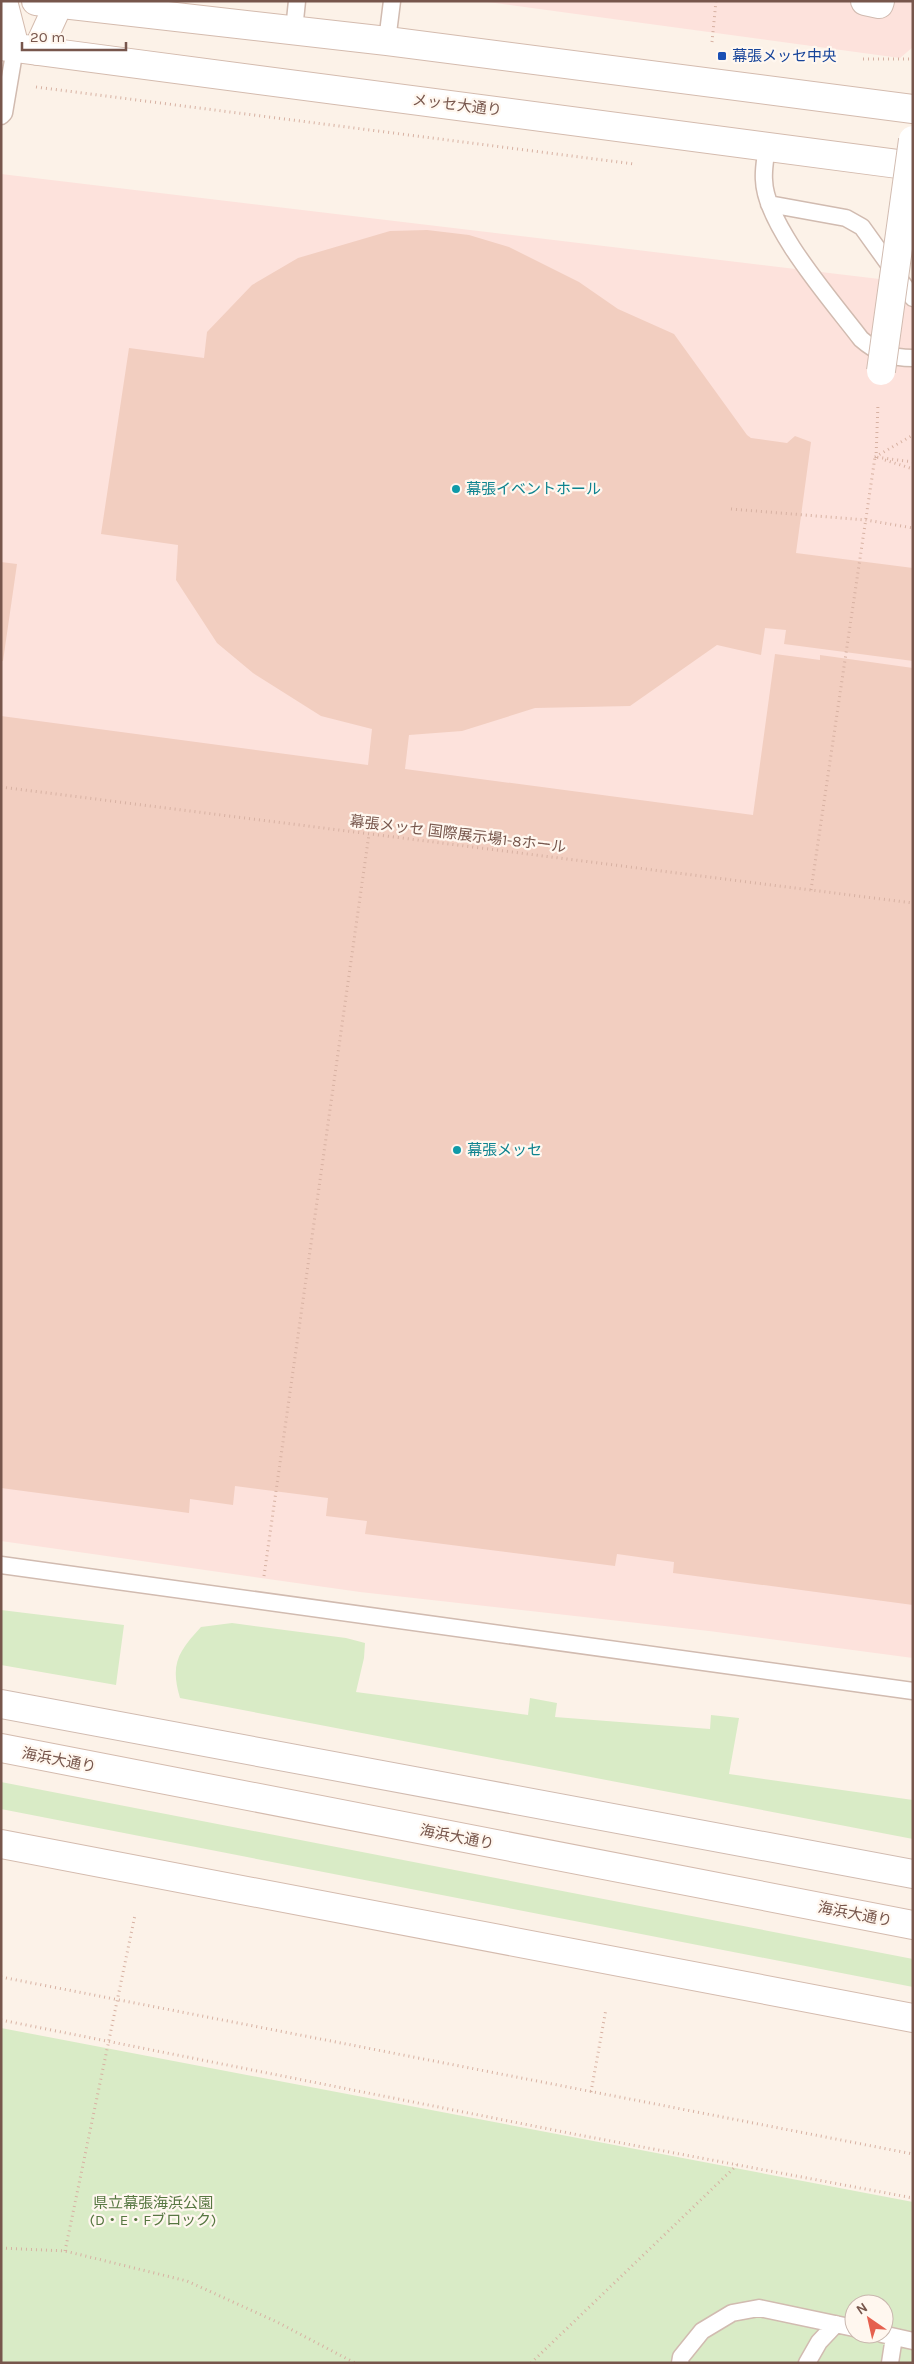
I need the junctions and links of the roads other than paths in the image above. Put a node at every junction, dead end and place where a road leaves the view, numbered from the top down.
1 (3, 1) edge
2 (297, 1) edge
3 (392, 1) edge
4 (865, 1) edge
5 (880, 1) edge
6 (52, 2) edge
7 (294, 30) junction
8 (387, 41) junction
9 (18, 48) edge
10 (913, 109) edge
11 (1, 116) edge
12 (913, 140) edge
13 (767, 145) junction
14 (913, 166) edge
15 (769, 204) junction
16 (913, 298) edge
17 (913, 358) edge
18 (881, 371) road end
19 (1, 1565) edge
20 (913, 1692) edge
21 (1, 1704) edge
22 (1, 1748) edge
23 (1, 1844) edge
24 (913, 1874) edge
25 (913, 1925) edge
26 (913, 2018) edge
27 (836, 2324) junction
28 (844, 2326) edge
29 (894, 2336) edge
30 (913, 2341) edge
31 (889, 2344) edge
32 (680, 2363) edge
33 (807, 2363) edge
34 (890, 2363) edge

1 - 9 street
2 - 7 lane
3 - 8 lane
4 - 5 street
6 - 7 street
6 - 9 street
7 - 8 street
8 - 10 street
9 - 11 lane
9 - 13 street, メッセ大通り
12 - 18 street, bridge
13 - 14 street, メッセ大通り
13 - 15 lane
15 - 16 lane
15 - 17 lane
19 - 20 lane
21 - 24 street
22 - 25 street, 海浜大通り
23 - 26 street
27 - 28 lane
27 - 32 lane
27 - 33 lane
29 - 30 lane
31 - 34 lane

